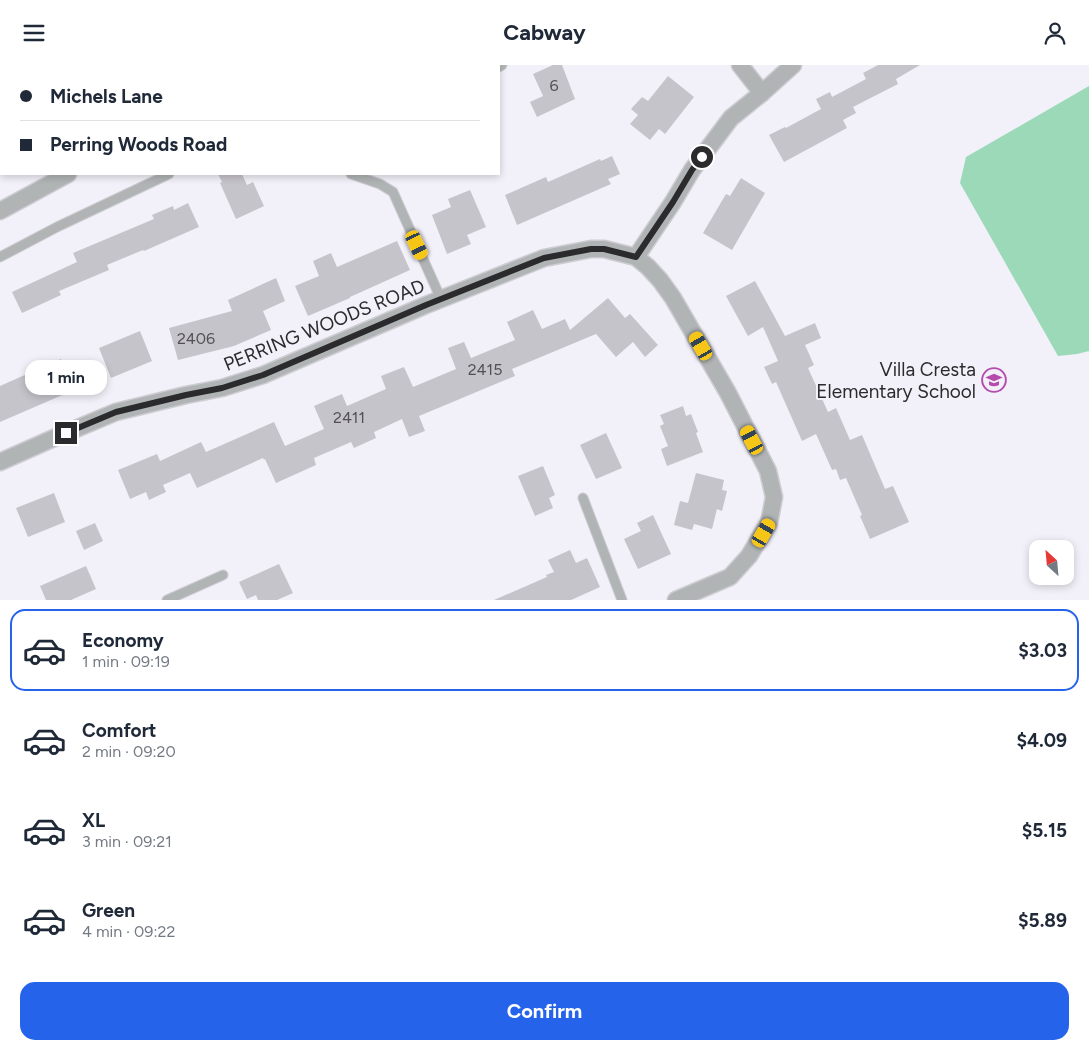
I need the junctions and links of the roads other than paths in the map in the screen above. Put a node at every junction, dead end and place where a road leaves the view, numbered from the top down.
1 (740, 65) edge
2 (794, 65) edge
3 (762, 93) junction
4 (66, 175) edge
5 (167, 175) edge
6 (354, 175) edge
7 (0, 211) edge
8 (0, 257) edge
9 (636, 257) junction
10 (442, 299) junction
11 (0, 462) edge
12 (583, 498) dead end
13 (223, 575) dead end
14 (167, 600) edge
15 (622, 600) edge
16 (676, 600) edge

1 - 3 street
2 - 3 street
3 - 9 street
4 - 7 street
5 - 8 lane
6 - 10 lane
9 - 10 street, PERRING WOODS ROAD
9 - 16 street
10 - 11 street, PERRING WOODS ROAD
12 - 15 lane
13 - 14 lane

